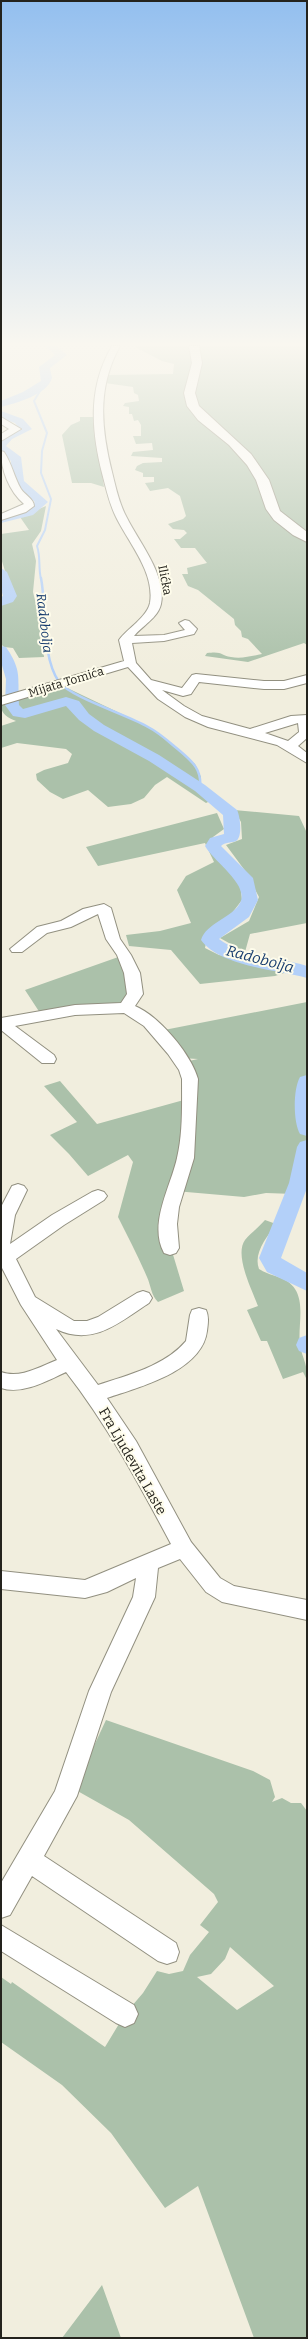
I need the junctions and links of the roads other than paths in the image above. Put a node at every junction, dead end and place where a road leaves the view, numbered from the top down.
1 (2, 455) edge
2 (102, 455) edge
3 (244, 455) edge
4 (1, 517) edge
5 (304, 536) edge
6 (185, 623) dead end
7 (125, 640) junction
8 (130, 663) junction
9 (307, 679) edge
10 (150, 683) junction
11 (1, 701) edge
12 (307, 720) edge
13 (254, 732) junction
14 (290, 746) junction
15 (307, 759) edge
16 (17, 949) dead end
17 (126, 1008) junction
18 (2, 1024) edge
19 (48, 1059) dead end
20 (18, 1190) dead end
21 (98, 1196) dead end
22 (170, 1248) dead end
23 (2, 1253) edge
24 (143, 1298) dead end
25 (27, 1300) junction
26 (199, 1315) dead end
27 (69, 1364) junction
28 (1, 1380) edge
29 (94, 1394) junction
30 (184, 1548) junction
31 (148, 1562) junction
32 (1, 1580) edge
33 (307, 1610) edge
34 (29, 1860) junction
35 (1, 1906) edge
36 (1, 1937) edge
37 (167, 1952) dead end
38 (125, 2014) dead end

1 - 4 street
2 - 7 street, Ilićka
3 - 5 main road
6 - 7 street
7 - 8 street
8 - 10 street
8 - 11 street, Mijata Tomića
9 - 10 street
10 - 13 street
12 - 13 street
12 - 14 street
13 - 14 street
14 - 15 street
16 - 17 street
17 - 18 street
17 - 22 street
18 - 19 street
20 - 23 street
21 - 23 street
23 - 25 street, Fra Ljudevita Laste
24 - 25 street
25 - 27 street, Fra Ljudevita Laste
26 - 29 street
27 - 28 street
27 - 29 street, Fra Ljudevita Laste
29 - 30 street, Fra Ljudevita Laste
30 - 31 street
30 - 33 street, Fra Ljudevita Laste
31 - 32 street
31 - 34 street
34 - 35 street
34 - 37 street
36 - 38 street

